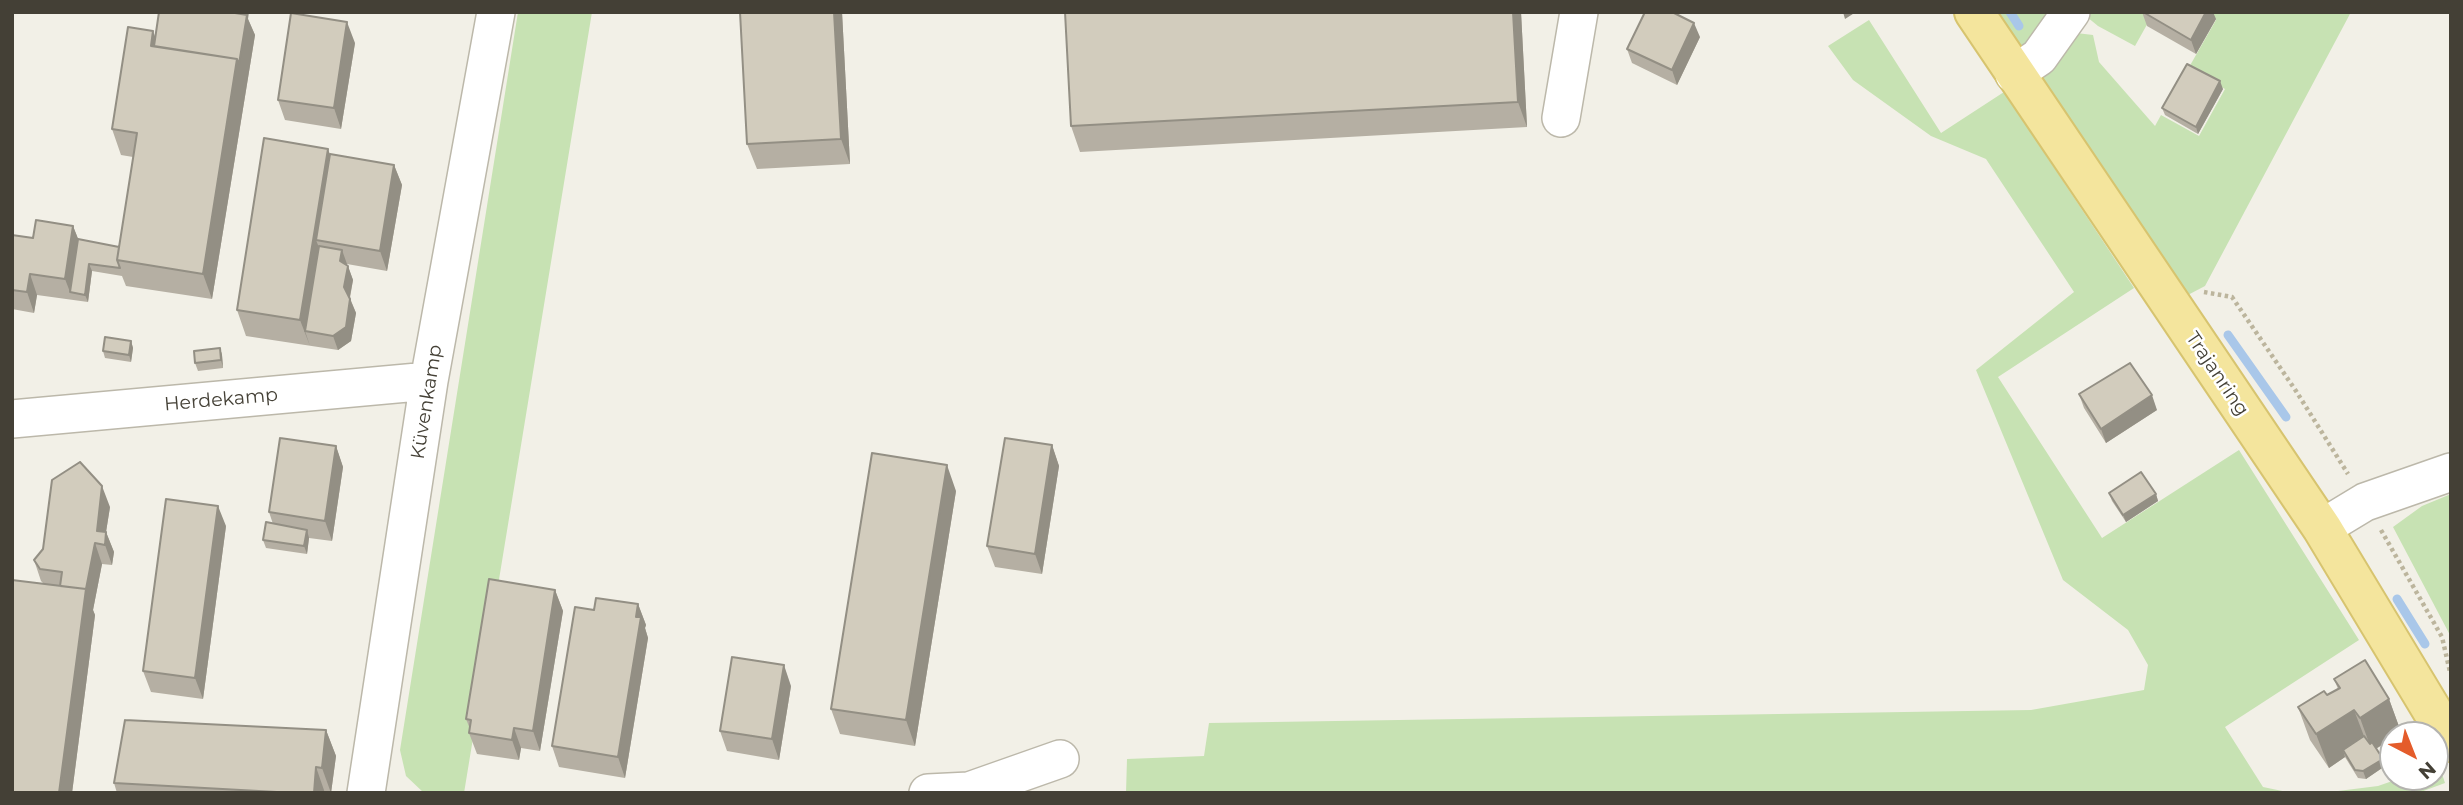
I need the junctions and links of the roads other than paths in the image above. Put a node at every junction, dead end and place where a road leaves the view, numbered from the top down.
1 (496, 12) edge
2 (1579, 12) edge
3 (1974, 12) edge
4 (2071, 12) edge
5 (2014, 74) junction
6 (1562, 118) dead end
7 (429, 380) junction
8 (12, 419) edge
9 (2451, 472) edge
10 (2322, 528) junction
11 (2451, 742) edge
12 (1060, 759) dead end
13 (366, 793) edge
14 (928, 793) edge

1 - 7 street, Küvenkamp
2 - 6 street
3 - 5 main road, Trajanring
4 - 5 street
5 - 10 main road, Trajanring
7 - 8 street, Herdekamp
7 - 13 street, Küvenkamp
9 - 10 street
10 - 11 main road, Trajanring
12 - 14 street

